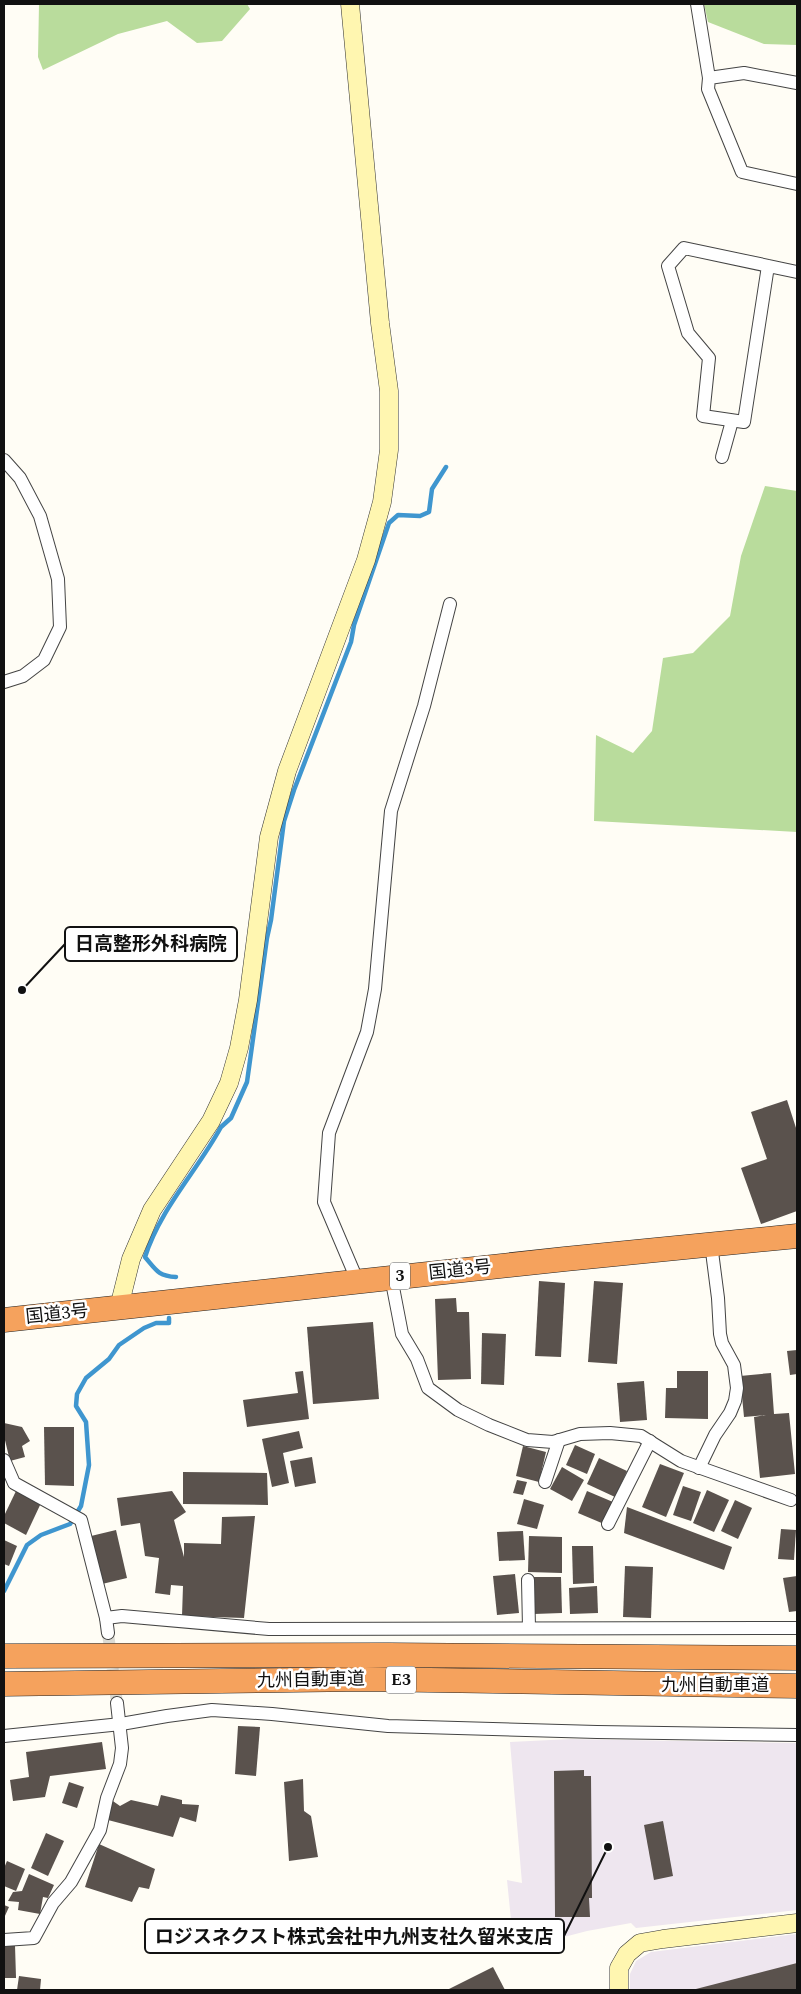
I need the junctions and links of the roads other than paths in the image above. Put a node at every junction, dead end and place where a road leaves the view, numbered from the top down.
1 (350, 4) edge
2 (697, 4) edge
3 (709, 78) junction
4 (797, 82) edge
5 (797, 184) edge
6 (768, 266) junction
7 (797, 272) edge
8 (732, 421) junction
9 (722, 457) dead end
10 (4, 460) edge
11 (450, 604) dead end
12 (4, 682) edge
13 (797, 1236) edge
14 (711, 1244) junction
15 (390, 1277) junction
16 (358, 1282) junction
17 (119, 1307) junction
18 (4, 1320) edge
19 (558, 1440) junction
20 (650, 1441) junction
21 (4, 1460) edge
22 (699, 1468) junction
23 (545, 1482) dead end
24 (791, 1500) dead end
25 (608, 1524) dead end
26 (528, 1580) dead end
27 (106, 1618) junction
28 (529, 1628) junction
29 (797, 1628) edge
30 (108, 1633) tunnel mouth
31 (4, 1656) edge
32 (797, 1658) edge
33 (4, 1684) edge
34 (797, 1686) edge
35 (118, 1703) tunnel mouth
36 (121, 1724) junction
37 (4, 1736) edge
38 (797, 1736) edge
39 (797, 1923) edge
40 (4, 1940) edge
41 (619, 1990) edge

1 - 17 street
2 - 3 street
3 - 4 street
3 - 5 street
6 - 7 street
6 - 8 street
6 - 8 street
8 - 9 street
10 - 12 street
11 - 16 street
13 - 14 highway, 国道3号 / 3
14 - 15 highway, 国道3号 / 3
14 - 22 street
15 - 16 highway, 国道3号 / 3
15 - 19 street
16 - 17 highway, 国道3号 / 3
17 - 18 highway, 国道3号 / 3
19 - 20 street
19 - 23 street
20 - 22 street
20 - 25 street
21 - 27 street
22 - 24 street
26 - 28 street
27 - 28 street
27 - 30 street
28 - 29 street
31 - 32 highway, 九州自動車道 / E3
33 - 34 highway, 九州自動車道 / E3
35 - 36 street
36 - 37 street
36 - 38 street
36 - 40 street
39 - 41 street

